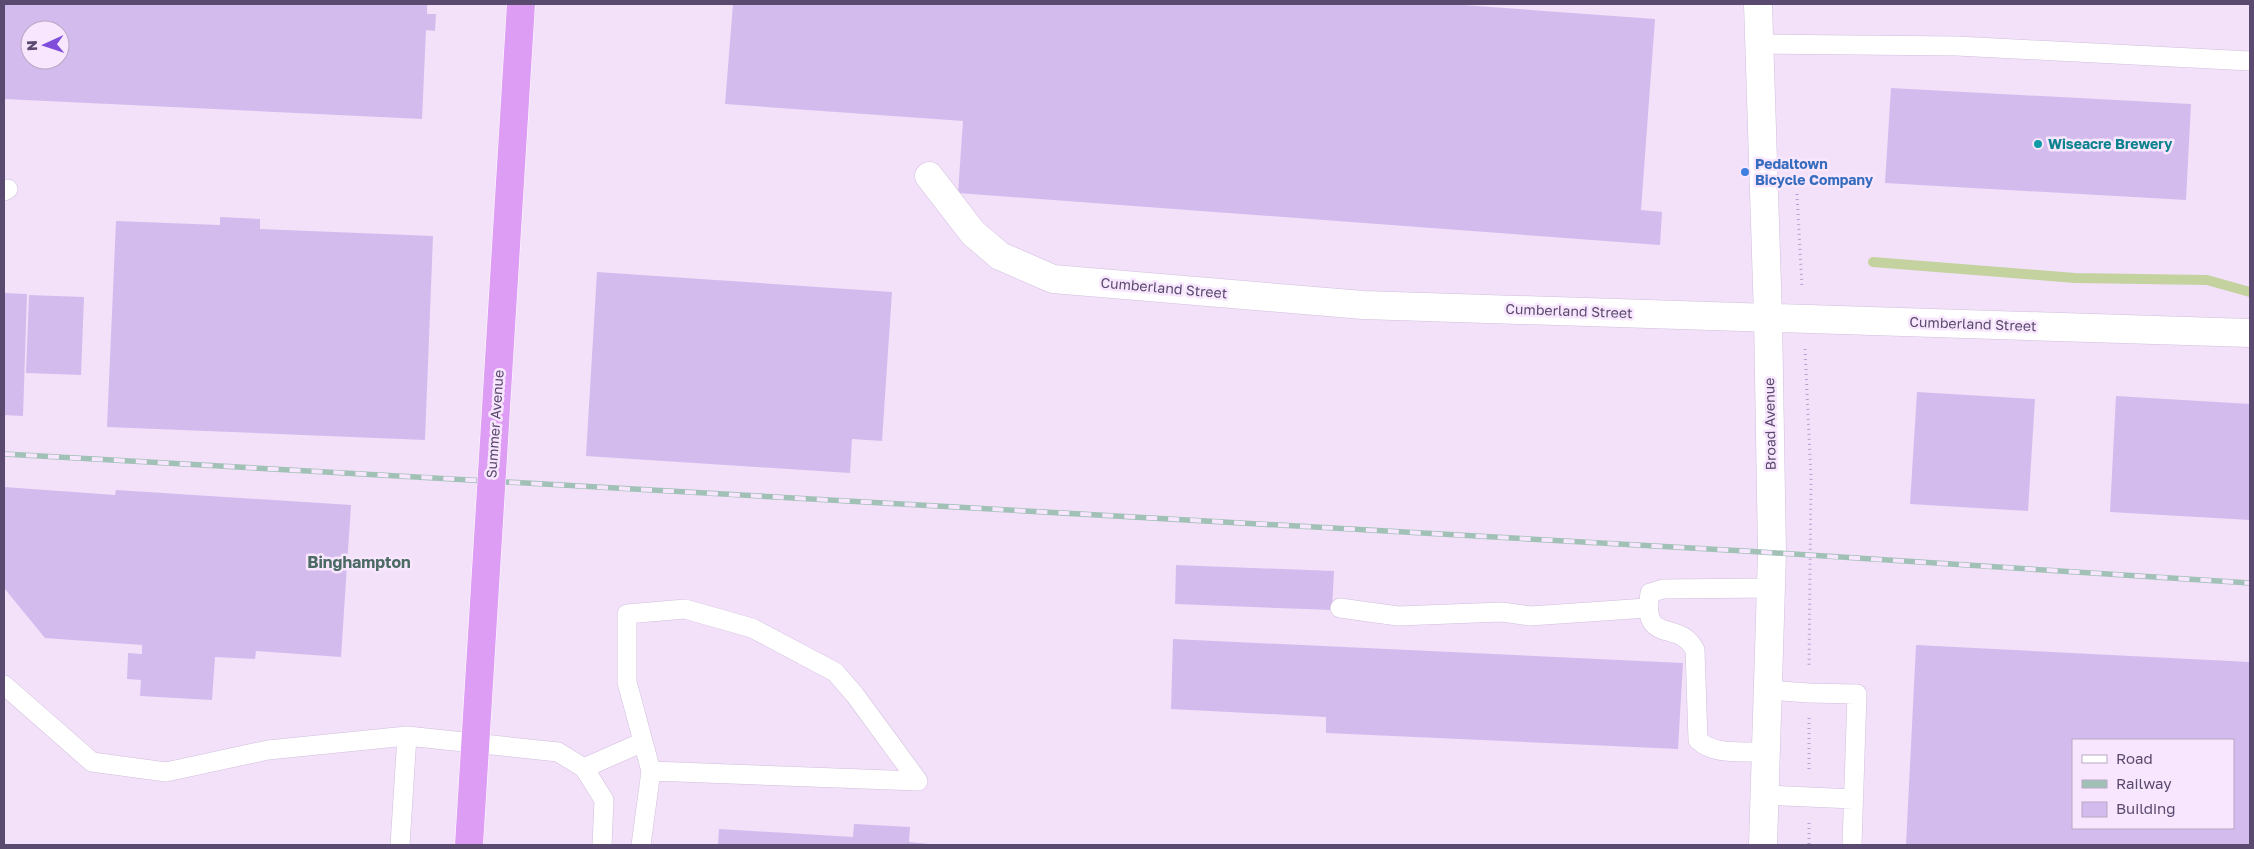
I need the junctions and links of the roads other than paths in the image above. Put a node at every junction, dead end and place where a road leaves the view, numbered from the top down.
1 (521, 4) edge
2 (1758, 4) edge
3 (1759, 44) junction
4 (2250, 61) edge
5 (929, 176) dead end
6 (1768, 317) junction
7 (2250, 333) edge
8 (1771, 588) junction
9 (1340, 608) dead end
10 (1648, 608) junction
11 (4, 685) edge
12 (1768, 690) junction
13 (408, 736) junction
14 (643, 742) junction
15 (1765, 752) junction
16 (584, 768) junction
17 (651, 771) junction
18 (1764, 795) junction
19 (1854, 799) junction
20 (400, 845) edge
21 (469, 845) edge
22 (602, 845) edge
23 (641, 845) edge
24 (1763, 845) edge
25 (1852, 845) edge

1 - 21 main road, Summer Avenue, bridge
2 - 3 street, Broad Avenue
3 - 4 lane
3 - 6 street, Broad Avenue
5 - 6 street, Cumberland Street
6 - 7 street, Cumberland Street
6 - 8 street, Broad Avenue
8 - 10 lane
8 - 12 street, Broad Avenue
9 - 10 lane
10 - 15 lane
11 - 13 lane
12 - 15 street, Broad Avenue
12 - 19 lane
13 - 16 lane
13 - 20 lane
14 - 16 lane
14 - 17 lane
14 - 17 lane
15 - 18 street, Broad Avenue
16 - 22 lane
17 - 23 lane
18 - 19 lane
18 - 24 street, Broad Avenue
19 - 25 lane

